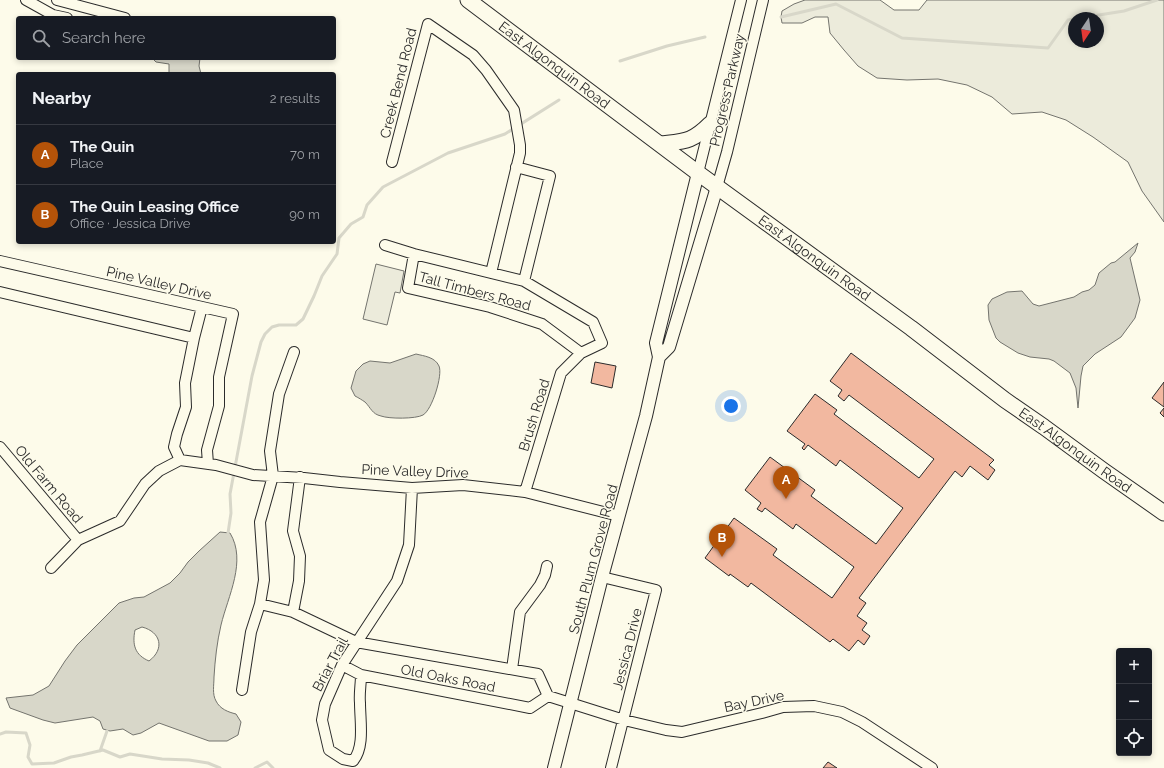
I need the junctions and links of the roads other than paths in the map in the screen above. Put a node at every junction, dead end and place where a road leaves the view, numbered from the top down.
1 (26, 0) edge
2 (57, 0) edge
3 (468, 0) edge
4 (741, 0) edge
5 (763, 0) edge
6 (57, 16) edge
7 (117, 16) edge
8 (710, 124) junction
9 (661, 144) junction
10 (392, 162) dead end
11 (516, 167) junction
12 (698, 173) junction
13 (717, 187) junction
14 (385, 245) dead end
15 (414, 254) junction
16 (0, 261) edge
17 (491, 273) junction
18 (524, 281) junction
19 (0, 292) edge
20 (202, 307) junction
21 (194, 338) junction
22 (294, 352) dead end
23 (581, 353) junction
24 (660, 358) junction
25 (0, 447) edge
26 (180, 460) junction
27 (212, 465) junction
28 (273, 476) junction
29 (300, 477) junction
30 (412, 488) junction
31 (525, 492) junction
32 (1164, 513) edge
33 (620, 516) junction
34 (78, 540) junction
35 (547, 566) dead end
36 (51, 568) dead end
37 (602, 577) junction
38 (260, 604) junction
39 (292, 612) junction
40 (356, 642) junction
41 (342, 665) junction
42 (512, 669) junction
43 (361, 675) junction
44 (242, 690) dead end
45 (548, 696) junction
46 (571, 702) junction
47 (624, 720) junction
48 (554, 768) edge
49 (611, 768) edge
50 (932, 768) edge

1 - 6 street
2 - 7 street
3 - 9 main road, East Algonquin Road
4 - 8 street, Progress Parkway
5 - 13 street, Progress Parkway
8 - 9 main road
8 - 12 street, Progress Parkway
9 - 12 main road, East Algonquin Road
10 - 11 street, Creek Bend Road
11 - 17 street, Creek Bend Road
11 - 18 street
12 - 13 main road, East Algonquin Road
12 - 24 street, South Plum Grove Road
13 - 24 street, South Plum Grove Road
13 - 32 main road, East Algonquin Road
14 - 15 street, Tall Timbers Road
15 - 17 street, Tall Timbers Road
15 - 23 street, Tall Timbers Road
16 - 20 street, Pine Valley Drive
17 - 18 street, Tall Timbers Road
18 - 23 street, Tall Timbers Road
19 - 21 street
20 - 21 street
20 - 27 street, Pine Valley Drive
21 - 26 street
22 - 28 street
23 - 31 street, Brush Road
24 - 33 street, South Plum Grove Road
25 - 34 street, Old Farm Road
26 - 27 street, Pine Valley Drive
26 - 34 street
27 - 28 street, Pine Valley Drive
28 - 29 street, Pine Valley Drive
28 - 38 street
29 - 30 street, Pine Valley Drive
29 - 39 street
30 - 31 street, Pine Valley Drive
30 - 40 street, Briar Trail
31 - 33 street, Pine Valley Drive
33 - 37 street, South Plum Grove Road
34 - 36 street
35 - 42 street
37 - 46 street, South Plum Grove Road
37 - 47 street, Jessica Drive
38 - 39 street, Old Oaks Road
38 - 44 street
39 - 40 street, Old Oaks Road
40 - 41 street, Briar Trail
40 - 42 street, Old Oaks Road
41 - 43 street, Old Oaks Road
41 - 43 street, Briar Trail
42 - 45 street, Old Oaks Road
43 - 45 street, Old Oaks Road
45 - 46 street
46 - 47 street, Bay Drive
46 - 48 street, South Plum Grove Road
47 - 49 street, Jessica Drive
47 - 50 street, Bay Drive

